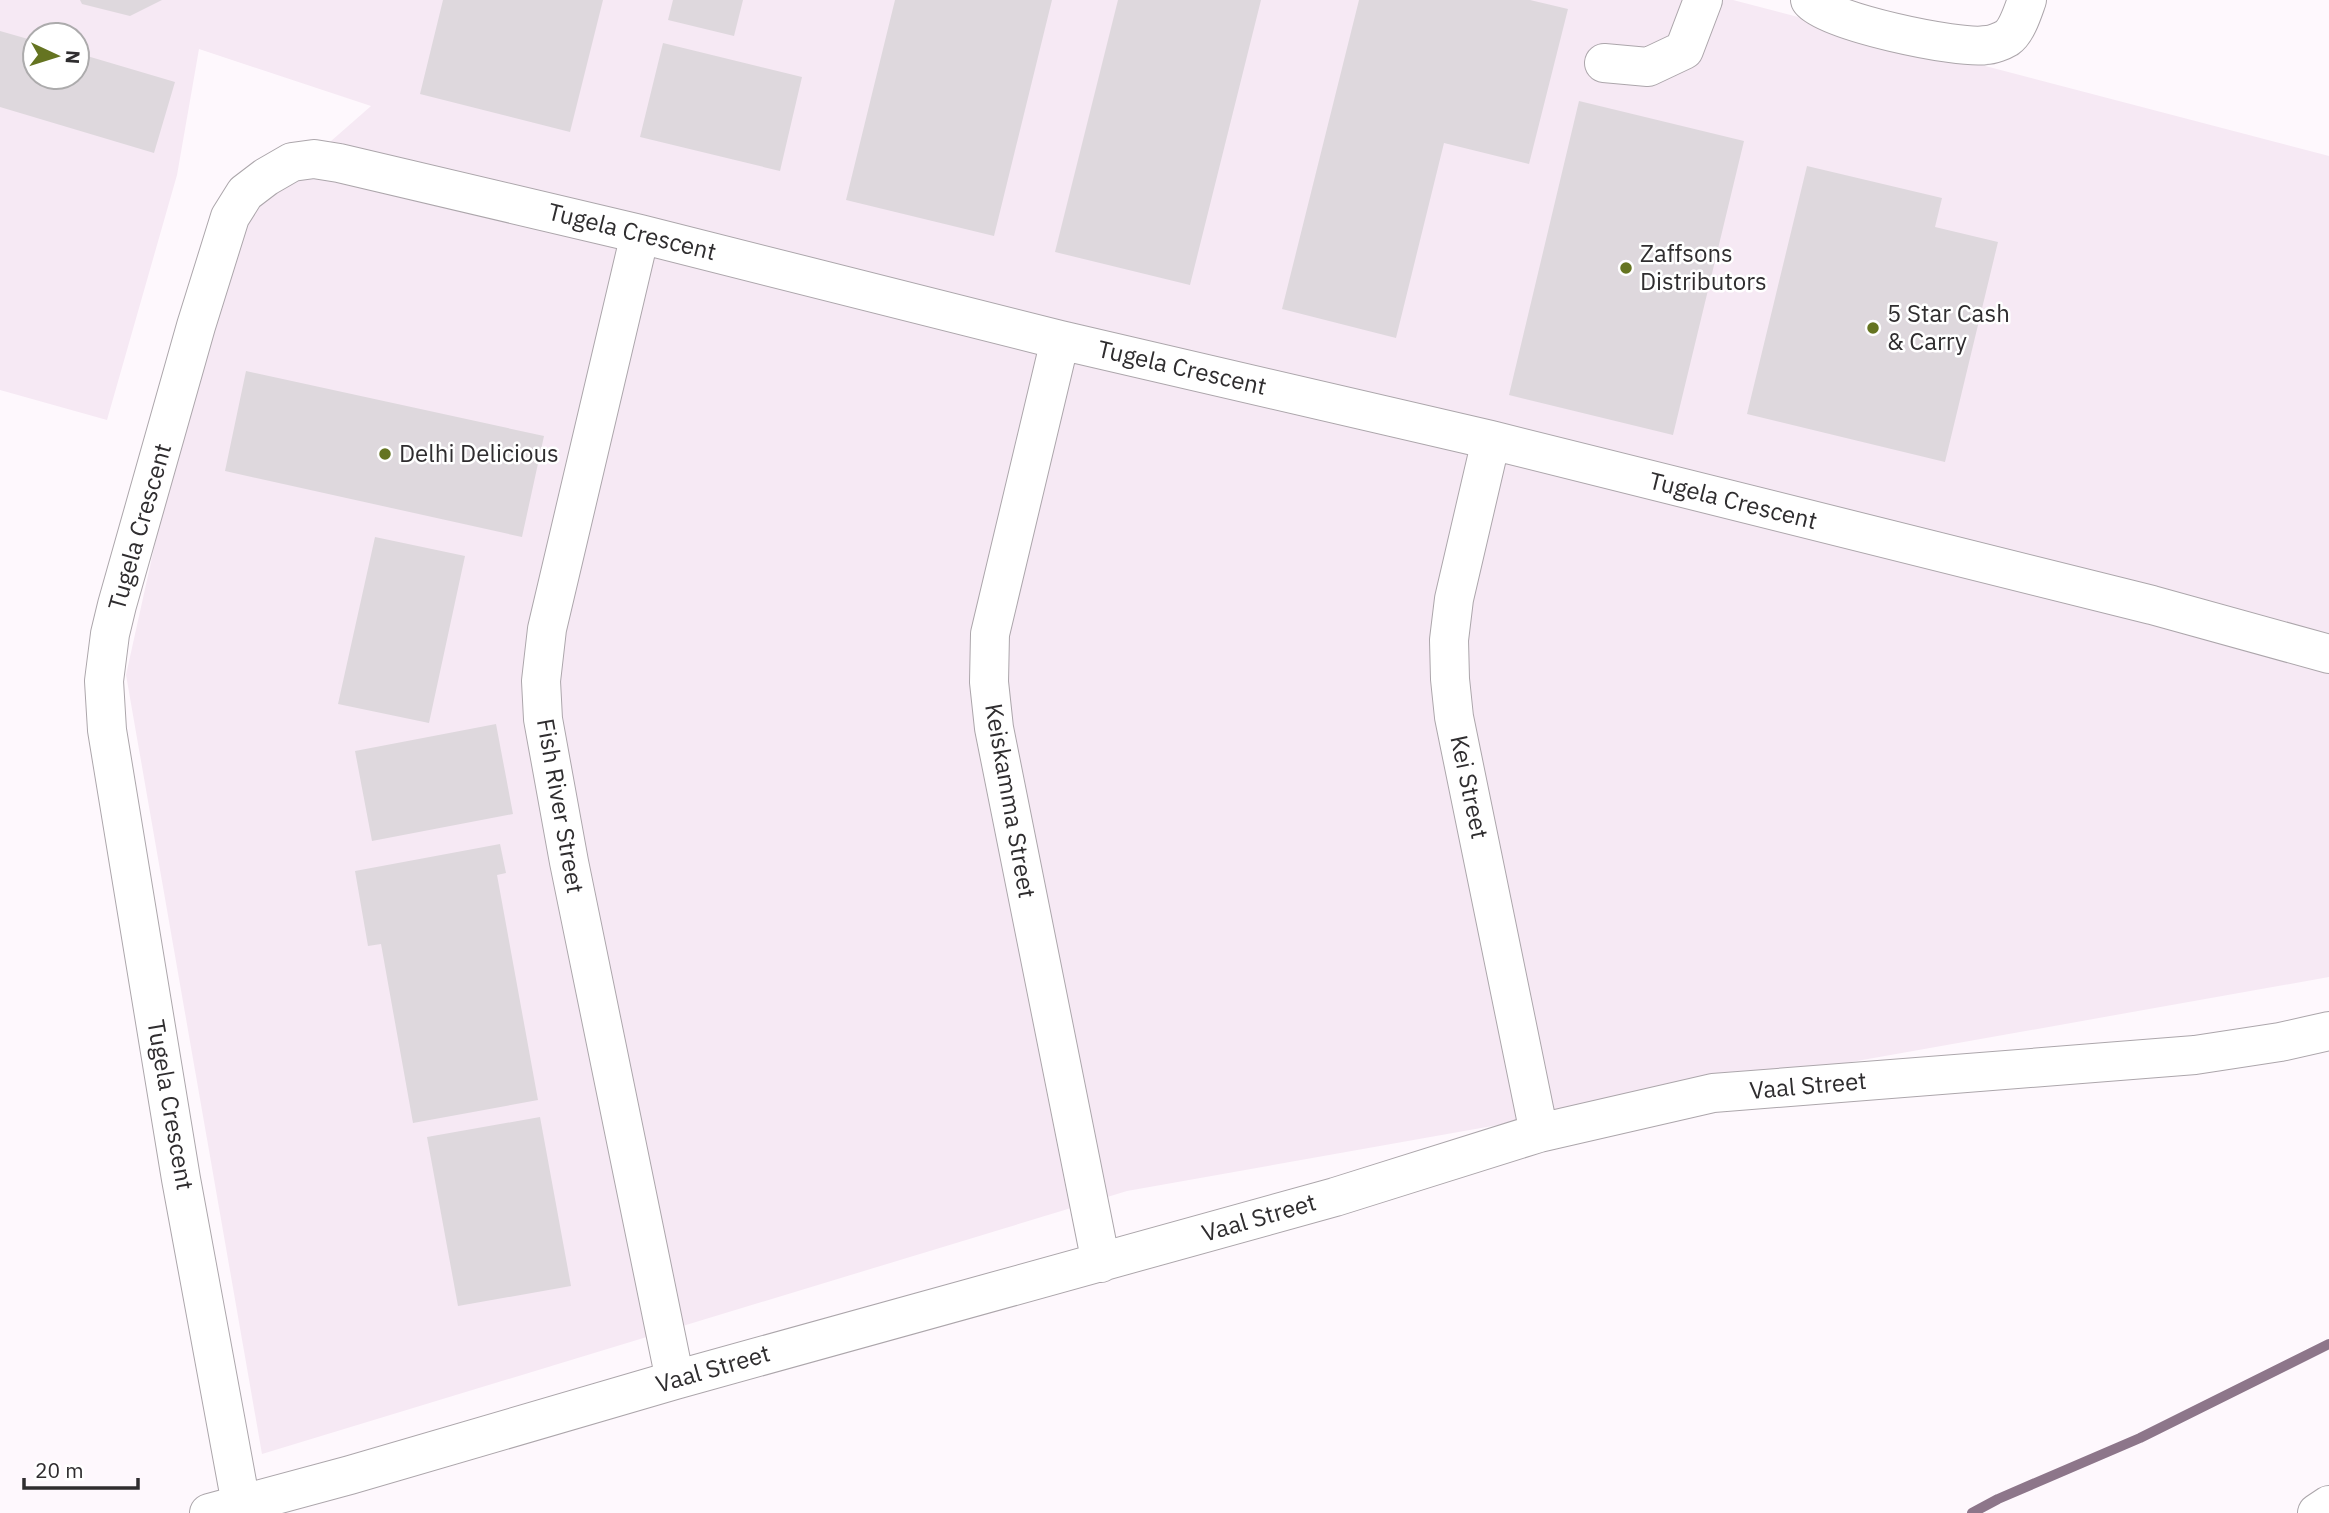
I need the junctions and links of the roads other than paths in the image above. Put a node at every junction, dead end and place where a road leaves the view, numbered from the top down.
1 (1703, 0) edge
2 (1810, 0) edge
3 (2027, 0) edge
4 (1604, 64) dead end
5 (640, 234) junction
6 (1060, 340) junction
7 (1491, 440) junction
8 (2329, 654) edge
9 (2329, 1031) edge
10 (1539, 1133) junction
11 (1101, 1262) junction
12 (675, 1380) junction
13 (2329, 1505) edge
14 (225, 1509) edge
15 (2317, 1513) edge

1 - 4 street
2 - 3 street
5 - 6 street, Tugela Crescent
5 - 12 street, Fish River Street
5 - 14 street, Tugela Crescent
6 - 7 street, Tugela Crescent
6 - 11 street, Keiskamma Street
7 - 8 street, Tugela Crescent
7 - 10 street, Kei Street
9 - 10 street, Vaal Street
10 - 11 street, Vaal Street
11 - 12 street, Vaal Street
12 - 14 street, Vaal Street
13 - 15 street

